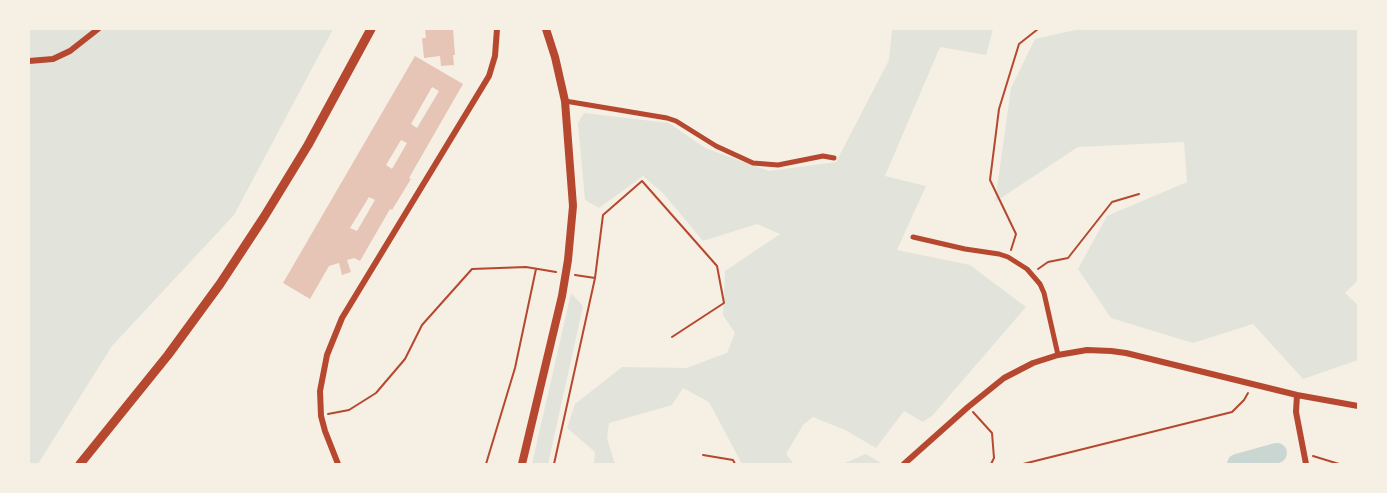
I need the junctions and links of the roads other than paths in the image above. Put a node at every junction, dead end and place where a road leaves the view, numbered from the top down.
1 (98, 29) edge
2 (371, 29) edge
3 (497, 29) edge
4 (546, 29) edge
5 (29, 61) edge
6 (565, 101) junction
7 (834, 158) dead end
8 (913, 237) dead end
9 (1058, 355) junction
10 (1297, 395) junction
11 (1358, 406) edge
12 (80, 464) edge
13 (338, 464) edge
14 (522, 464) edge
15 (904, 464) edge
16 (1306, 464) edge

1 - 5 street
2 - 12 highway
3 - 13 street
4 - 6 main road
6 - 7 street
6 - 14 main road
8 - 9 street
9 - 10 street
9 - 15 street
10 - 11 street
10 - 16 street

